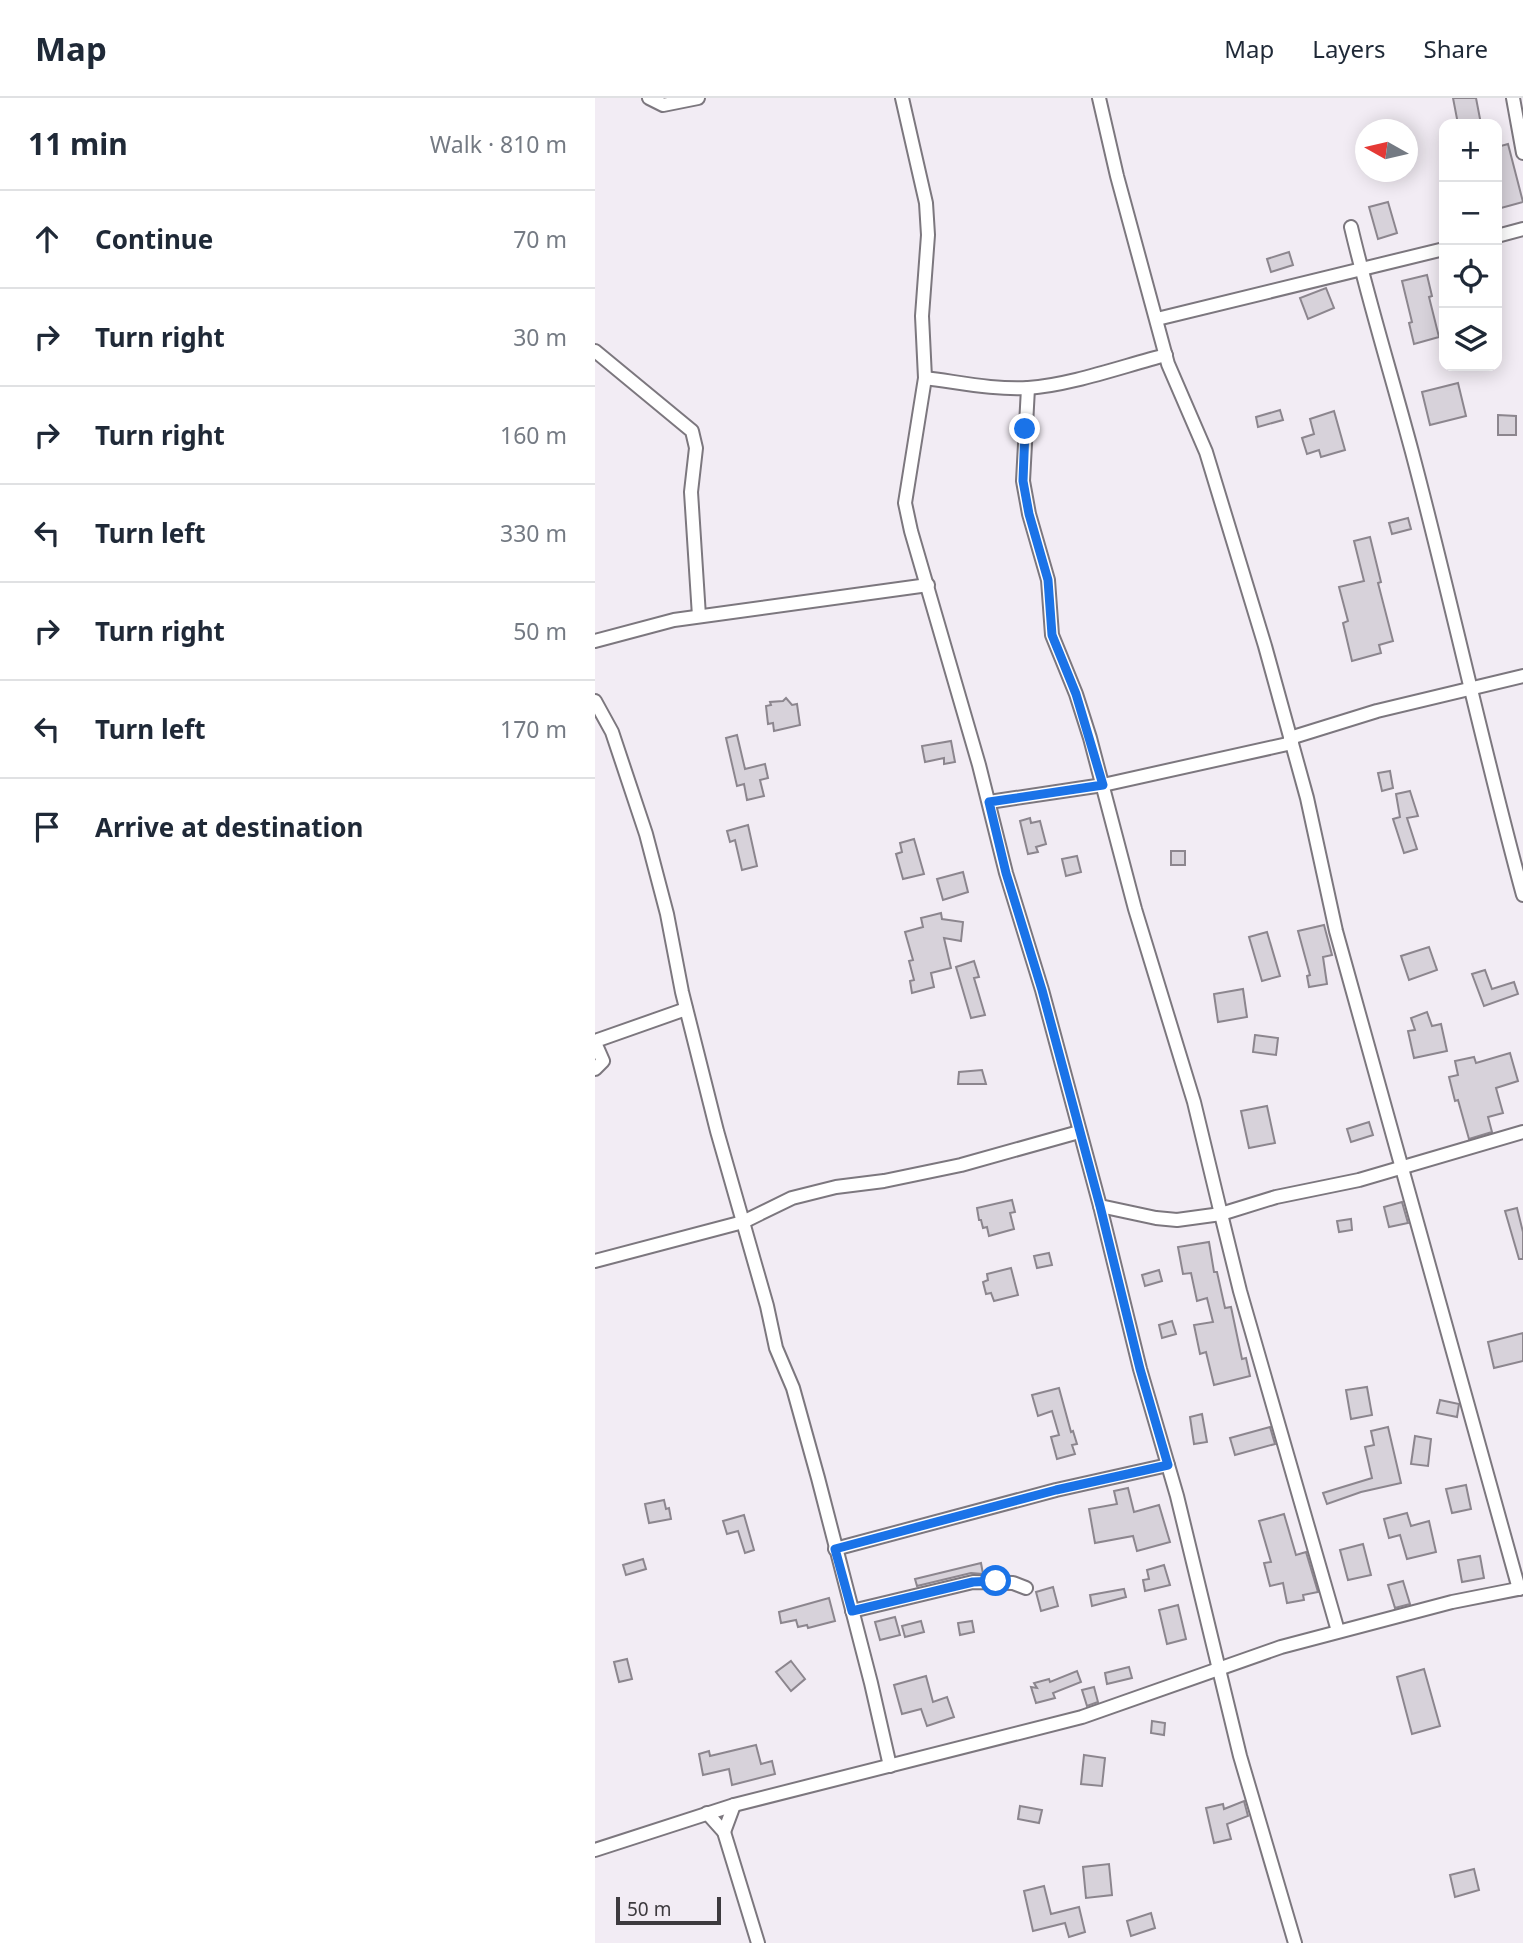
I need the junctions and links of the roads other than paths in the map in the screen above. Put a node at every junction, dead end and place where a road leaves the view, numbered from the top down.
1 (649, 98) edge
2 (698, 98) edge
3 (902, 98) edge
4 (1099, 98) edge
5 (1513, 98) edge
6 (1523, 153) edge
7 (1351, 227) dead end
8 (1523, 229) edge
9 (1502, 235) edge
10 (1439, 250) edge
11 (1362, 269) junction
12 (1157, 318) junction
13 (595, 351) edge
14 (1166, 355) junction
15 (925, 378) junction
16 (1028, 388) junction
17 (928, 585) junction
18 (699, 616) junction
19 (595, 641) edge
20 (1523, 676) edge
21 (1471, 688) junction
22 (595, 701) edge
23 (1291, 741) junction
24 (1103, 785) junction
25 (989, 802) junction
26 (1523, 895) edge
27 (686, 1009) junction
28 (595, 1069) edge
29 (1079, 1132) junction
30 (1523, 1132) edge
31 (1401, 1166) junction
32 (1100, 1206) junction
33 (1221, 1214) junction
34 (744, 1222) junction
35 (595, 1261) edge
36 (1168, 1465) junction
37 (835, 1549) junction
38 (1026, 1588) dead end
39 (1521, 1588) edge
40 (852, 1611) junction
41 (1338, 1631) junction
42 (1218, 1668) junction
43 (890, 1766) junction
44 (734, 1805) junction
45 (707, 1813) junction
46 (725, 1832) junction
47 (595, 1850) edge
48 (758, 1943) edge
49 (1295, 1943) edge

1 - 2 street
3 - 15 street
4 - 12 street
5 - 6 street
7 - 11 street
8 - 9 street
10 - 11 street
11 - 12 street
11 - 21 street
12 - 14 street
13 - 18 street
14 - 16 street
14 - 23 street
15 - 16 street
15 - 17 street
16 - 24 street
17 - 18 street
17 - 25 street
18 - 19 street
20 - 21 street
21 - 23 street
21 - 26 street
22 - 27 street
23 - 24 street
23 - 31 street
24 - 25 street
24 - 33 street
25 - 29 street
27 - 28 street
27 - 34 street
29 - 32 street
29 - 34 street
30 - 31 street
31 - 33 street
31 - 39 street
32 - 33 street
32 - 36 street
33 - 41 street
34 - 35 street
34 - 37 street
36 - 37 street
36 - 42 street
37 - 40 street
38 - 40 street
39 - 41 street
40 - 43 street
41 - 42 street
42 - 43 street
42 - 49 street
43 - 44 street
44 - 45 street
44 - 46 street
45 - 46 street
45 - 47 street
46 - 48 street

